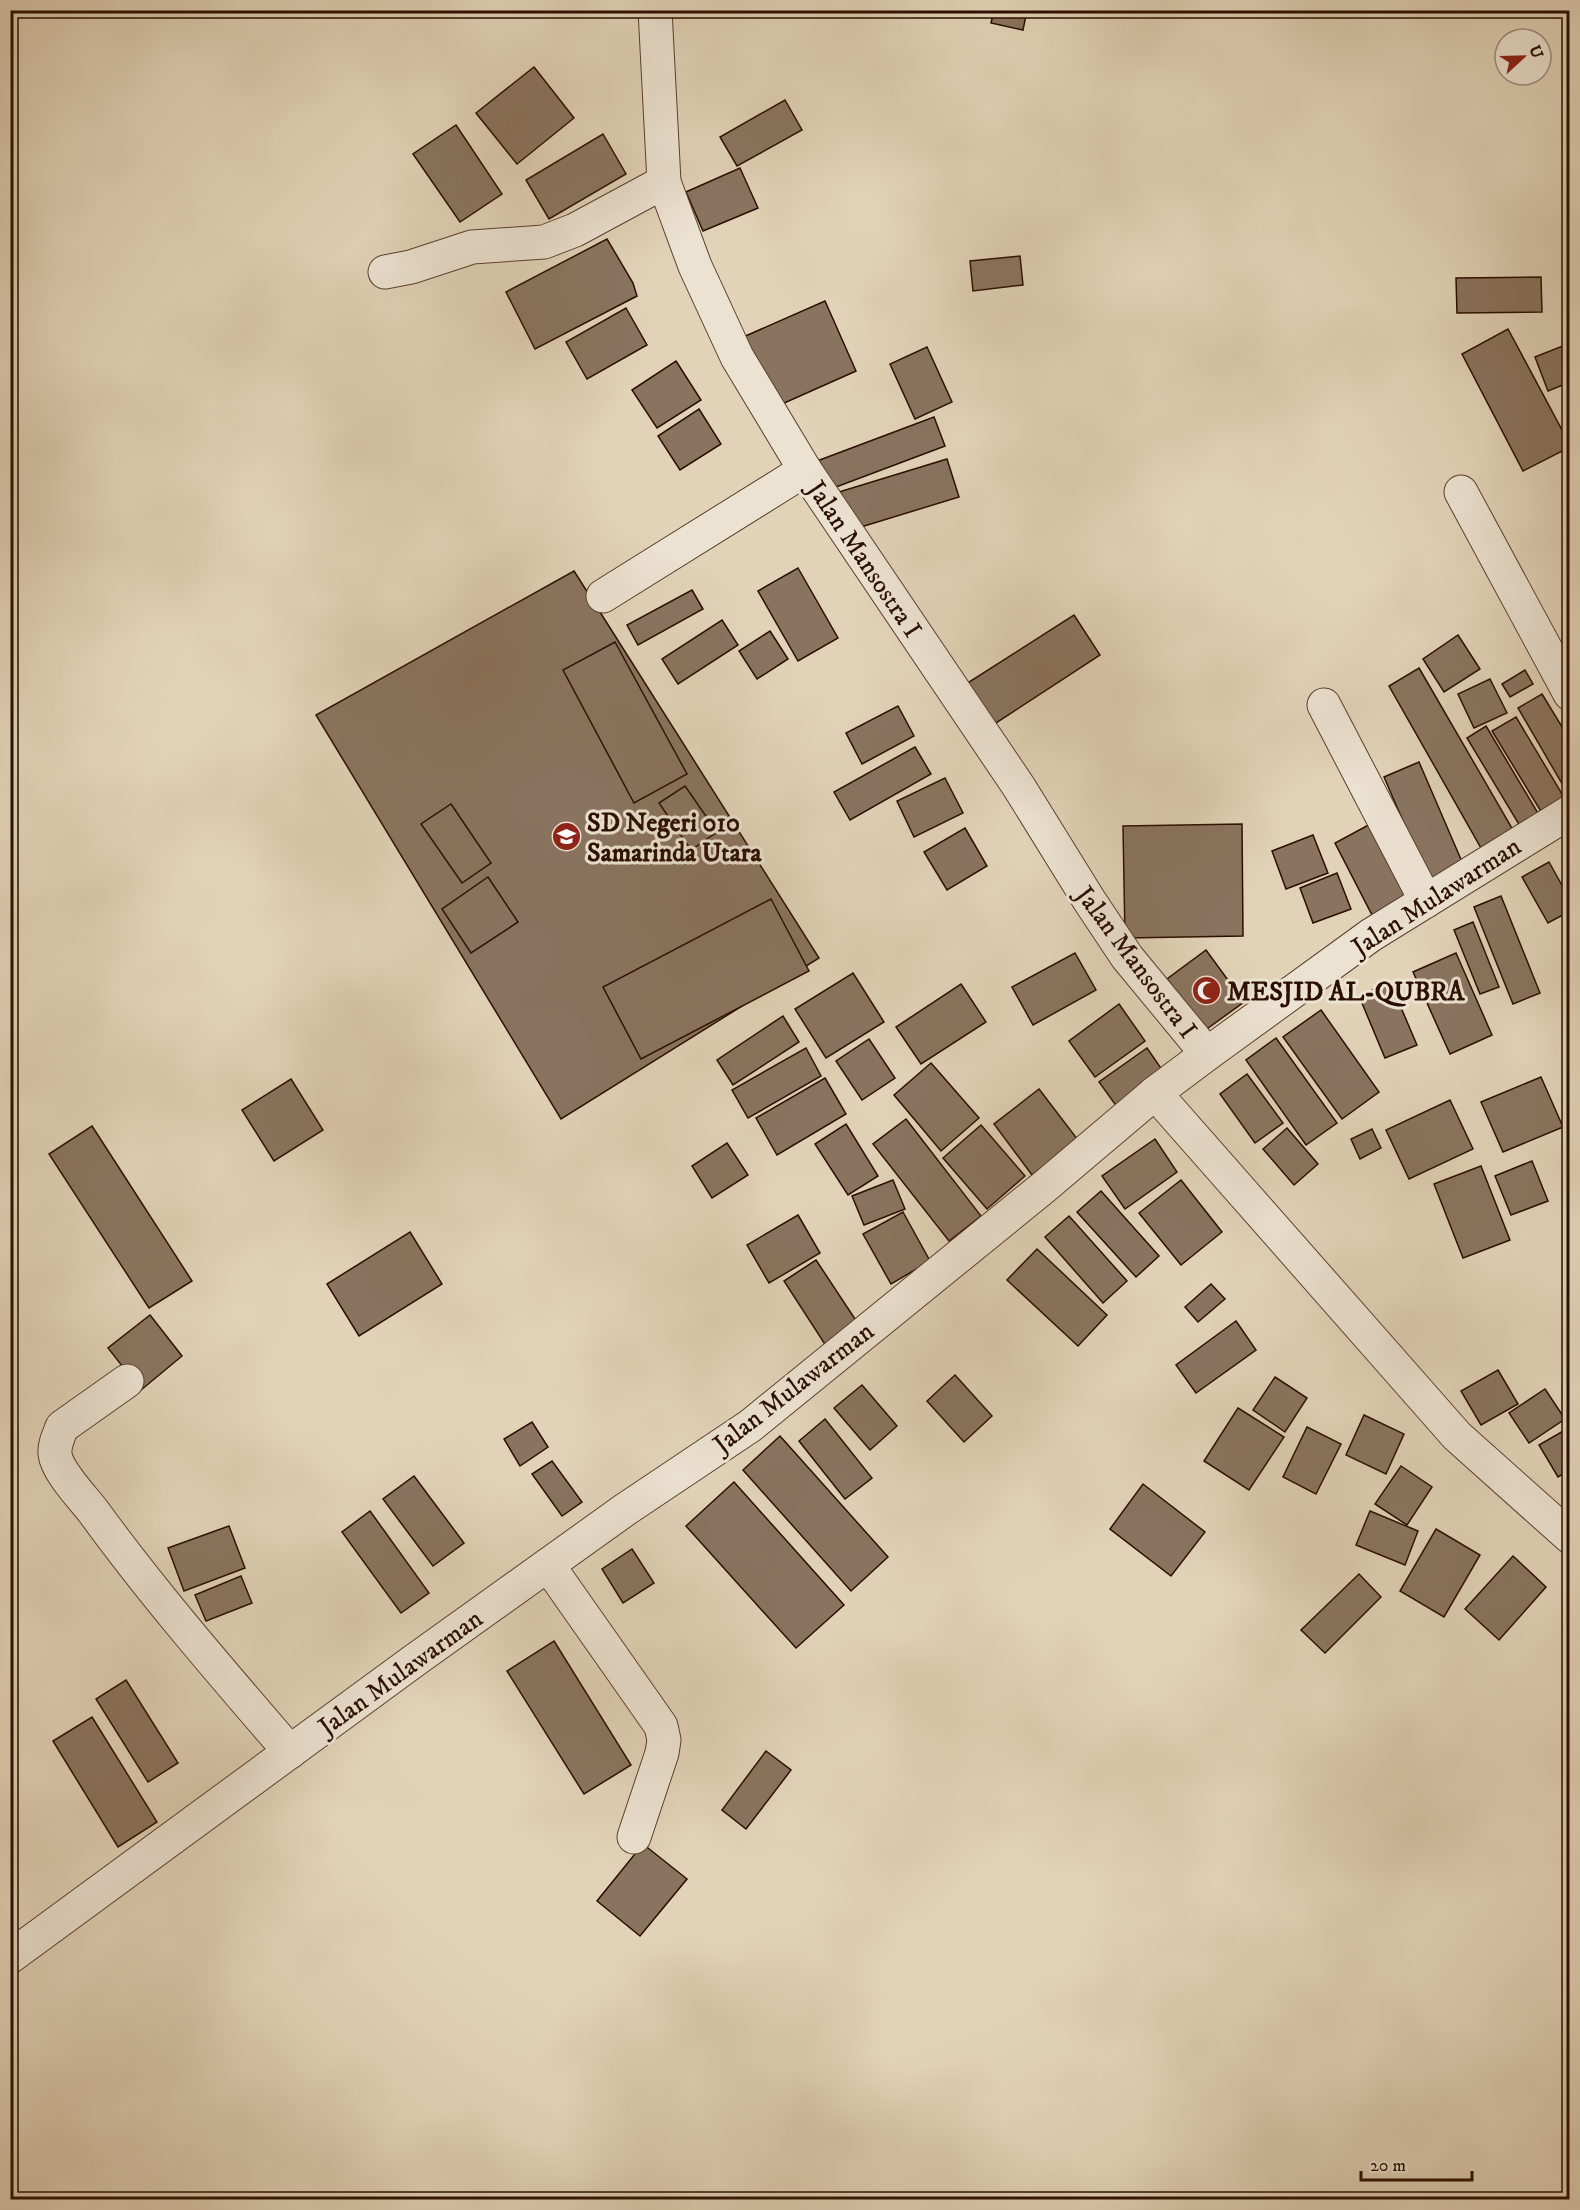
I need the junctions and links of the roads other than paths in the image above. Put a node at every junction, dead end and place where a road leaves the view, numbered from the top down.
1 (655, 10) edge
2 (664, 182) junction
3 (384, 272) dead end
4 (805, 471) junction
5 (1461, 492) dead end
6 (603, 596) dead end
7 (1569, 694) edge
8 (1324, 705) dead end
9 (1569, 812) edge
10 (1426, 901) junction
11 (1207, 1053) junction
12 (1155, 1093) junction
13 (127, 1381) dead end
14 (1569, 1537) edge
15 (548, 1565) junction
16 (290, 1752) junction
17 (634, 1837) dead end
18 (10, 1957) edge

1 - 2 street, Jalan Mansostra I
2 - 3 street
2 - 4 street, Jalan Mansostra I
4 - 6 street
4 - 11 street, Jalan Mansostra I
5 - 7 street
8 - 10 street
9 - 10 street, Jalan Mulawarman
10 - 11 street, Jalan Mulawarman
11 - 12 street, Jalan Mulawarman
12 - 14 street
12 - 15 street, Jalan Mulawarman
13 - 16 street
15 - 16 street, Jalan Mulawarman
15 - 17 street
16 - 18 street, Jalan Mulawarman

